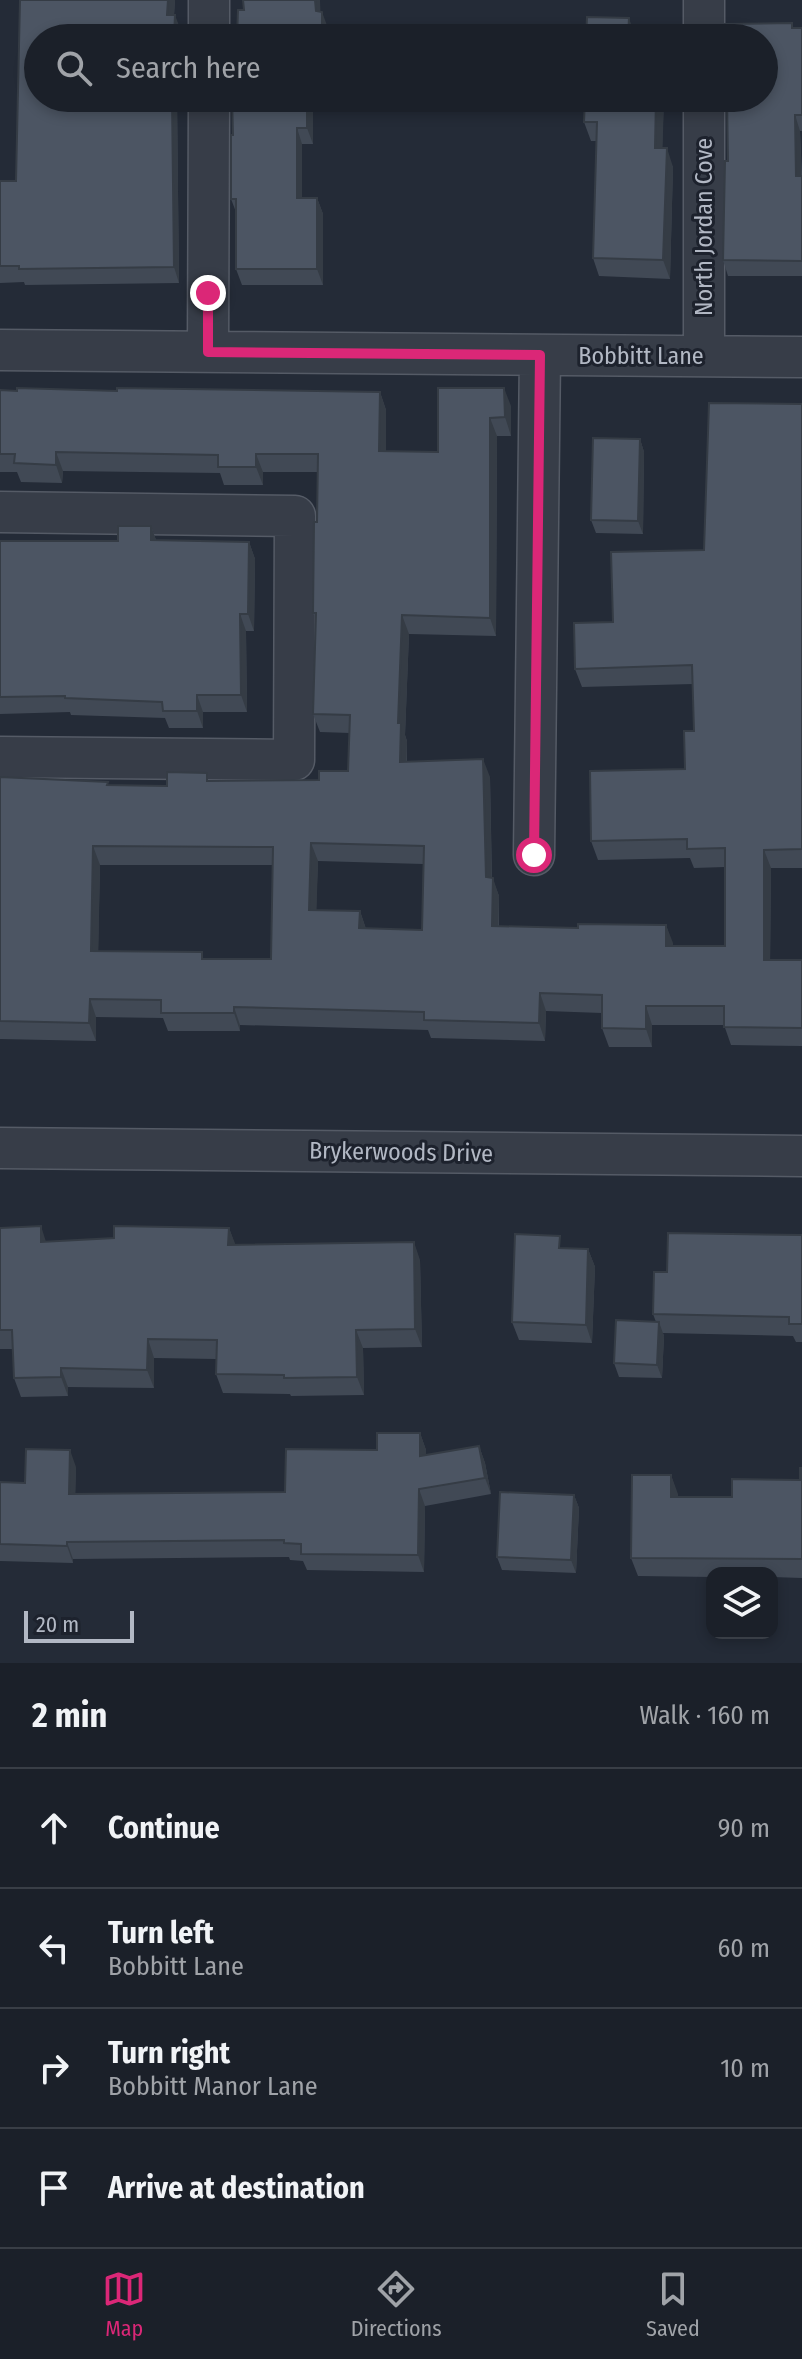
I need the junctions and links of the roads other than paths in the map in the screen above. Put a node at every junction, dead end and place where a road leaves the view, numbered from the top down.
1 (209, 0) edge
2 (704, 0) edge
3 (209, 24) edge
4 (704, 24) edge
5 (209, 112) edge
6 (704, 112) edge
7 (0, 350) edge
8 (208, 352) junction
9 (540, 355) junction
10 (704, 356) junction
11 (802, 357) edge
12 (0, 512) edge
13 (0, 757) edge
14 (534, 855) dead end
15 (0, 1148) edge
16 (802, 1156) edge

1 - 3 street
2 - 4 street
5 - 8 street
6 - 10 street, North Jordan Cove
7 - 8 street, Bobbitt Lane
8 - 9 street, Bobbitt Lane
9 - 10 street, Bobbitt Lane
9 - 14 street
10 - 11 street, Bobbitt Lane
12 - 13 street
15 - 16 street, Brykerwoods Drive

